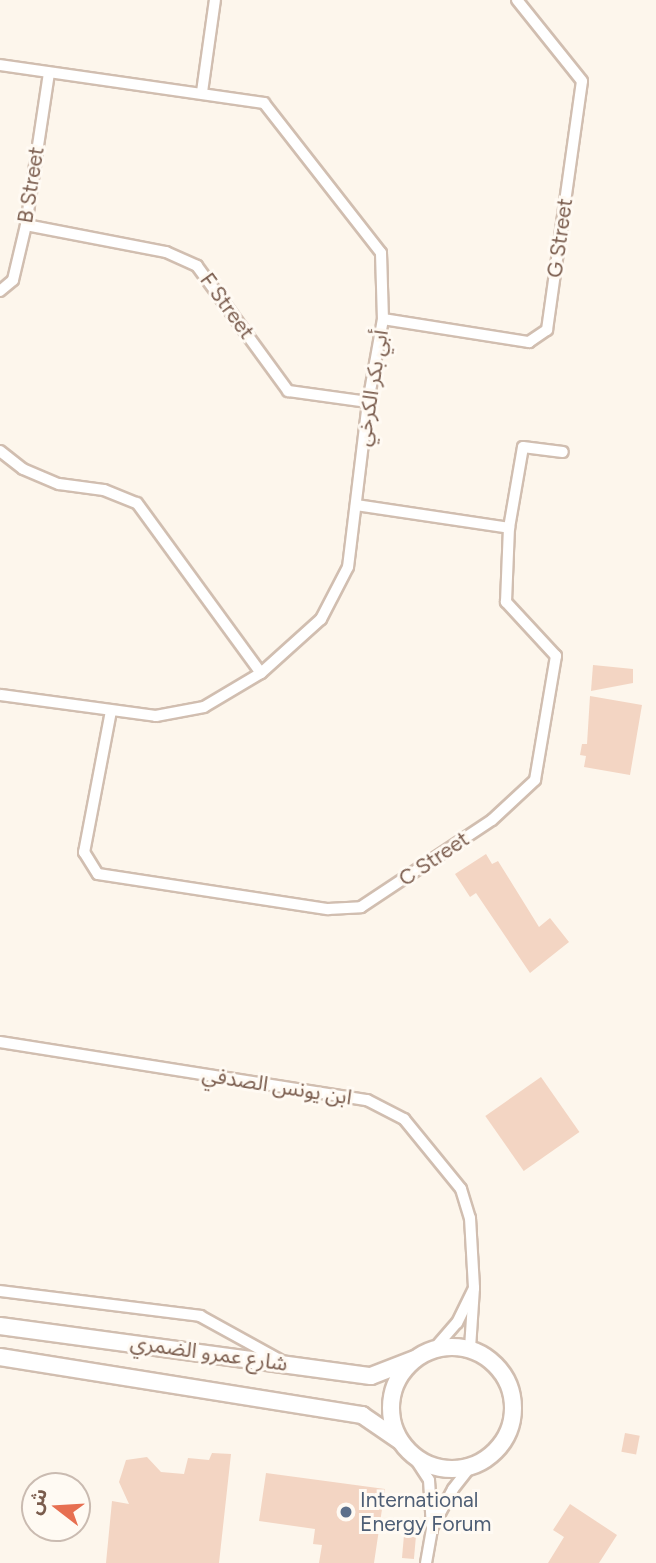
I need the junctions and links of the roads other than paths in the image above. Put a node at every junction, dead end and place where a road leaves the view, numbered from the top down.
1 (215, 0) edge
2 (517, 0) edge
3 (0, 65) edge
4 (49, 73) junction
5 (202, 92) junction
6 (26, 225) junction
7 (0, 291) edge
8 (383, 320) junction
9 (368, 402) junction
10 (0, 451) edge
11 (562, 452) dead end
12 (356, 505) junction
13 (509, 528) junction
14 (261, 673) junction
15 (0, 695) edge
16 (111, 711) junction
17 (0, 1042) edge
18 (474, 1288) junction
19 (0, 1291) edge
20 (0, 1326) edge
21 (434, 1349) junction
22 (470, 1349) junction
23 (0, 1357) edge
24 (415, 1359) junction
25 (288, 1364) junction
26 (400, 1441) junction
27 (414, 1457) junction
28 (471, 1466) junction
29 (432, 1528) junction
30 (426, 1563) edge

1 - 5 street
2 - 8 street, G Street
3 - 4 street, أبي بكر الكرخي
4 - 5 street, أبي بكر الكرخي
4 - 6 street, B Street
5 - 8 street, أبي بكر الكرخي
6 - 7 street, B Street
6 - 9 street, F Street
8 - 9 street, أبي بكر الكرخي
9 - 12 street, أبي بكر الكرخي
10 - 14 street
11 - 13 street, C Street
12 - 13 street
12 - 14 street, أبي بكر الكرخي
13 - 16 street, C Street
14 - 16 street, أبي بكر الكرخي
15 - 16 street, أبي بكر الكرخي
17 - 18 street, ابن يونس الصدفي
18 - 21 street
18 - 22 street, ابن يونس الصدفي
19 - 25 street
20 - 25 street, شارع عمرو الضمري
21 - 22 street
21 - 24 street
22 - 28 street
23 - 26 street, شارع عمرو الضمري
24 - 25 street, شارع عمرو الضمري
24 - 26 street
26 - 27 street
27 - 28 street
27 - 29 street
28 - 29 street
29 - 30 street

